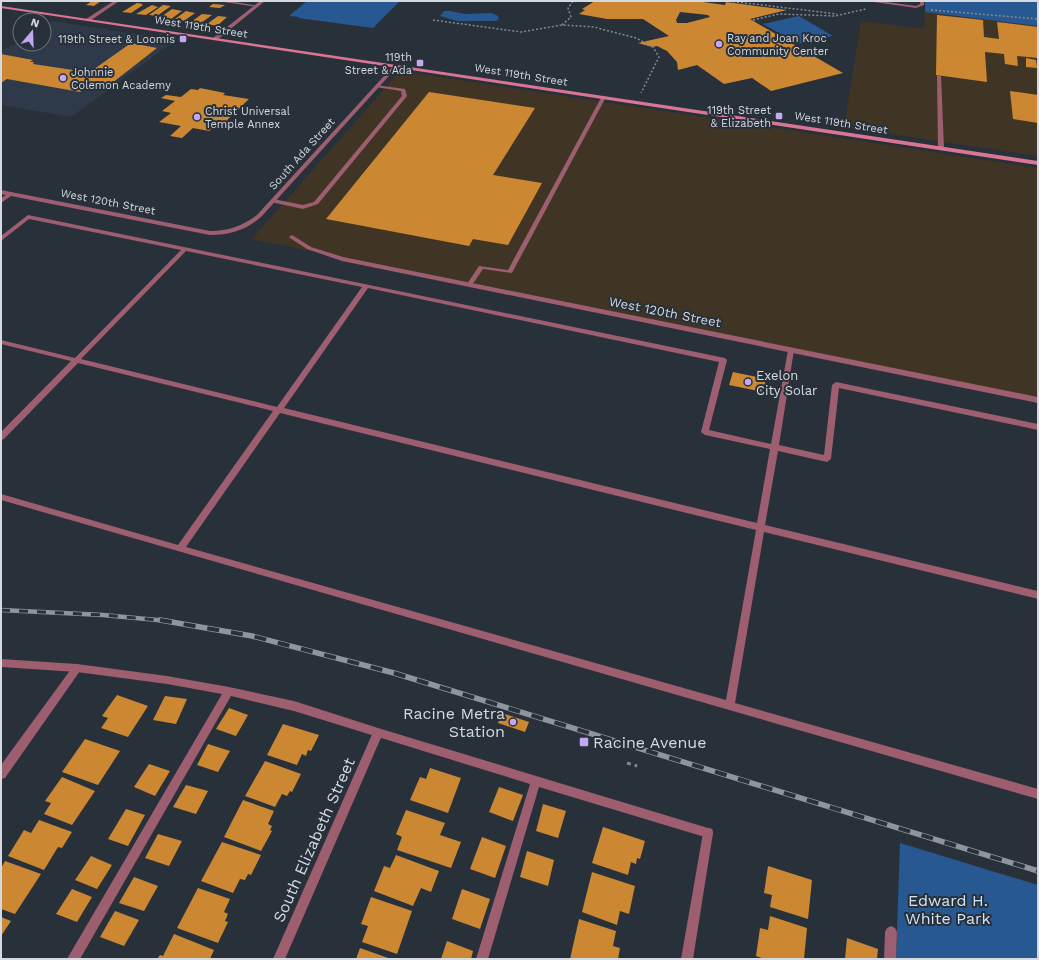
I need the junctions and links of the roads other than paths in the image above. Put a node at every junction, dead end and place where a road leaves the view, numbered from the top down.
1 (117, 1) edge
2 (220, 1) edge
3 (263, 1) edge
4 (869, 1) edge
5 (922, 1) edge
6 (1, 6) edge
7 (257, 6) junction
8 (88, 20) junction
9 (215, 39) junction
10 (396, 66) junction
11 (940, 76) dead end
12 (378, 86) junction
13 (604, 97) junction
14 (941, 148) junction
15 (1038, 163) edge
16 (1, 192) edge
17 (10, 194) junction
18 (1, 201) edge
19 (273, 201) junction
20 (210, 233) joint
21 (292, 237) dead end
22 (1, 239) edge
23 (184, 249) junction
24 (470, 284) junction
25 (366, 286) junction
26 (1, 342) edge
27 (791, 350) junction
28 (76, 360) junction
29 (1038, 400) edge
30 (279, 409) junction
31 (1038, 427) edge
32 (1, 437) edge
33 (774, 448) junction
34 (1, 497) edge
35 (760, 527) junction
36 (180, 549) junction
37 (1038, 594) edge
38 (1, 663) edge
39 (76, 668) junction
40 (229, 691) junction
41 (730, 706) junction
42 (378, 733) junction
43 (1, 774) edge
44 (536, 781) junction
45 (1038, 794) edge
46 (891, 932) dead end
47 (73, 959) edge
48 (279, 959) edge
49 (482, 959) edge
50 (687, 959) edge
51 (890, 959) edge

1 - 8 street
2 - 7 street
3 - 7 street
4 - 5 street
6 - 8 street, West 119th Street
7 - 9 street
8 - 9 street, West 119th Street
9 - 10 street, West 119th Street
10 - 12 street, South Ada Street
10 - 13 street, West 119th Street
11 - 14 street
12 - 19 street, South Ada Street
12 - 19 street
13 - 14 street, West 119th Street
13 - 24 street
14 - 15 street, West 119th Street
16 - 17 street, West 120th Street
17 - 18 street
17 - 20 street, West 120th Street
19 - 20 street, South Ada Street
21 - 24 street, West 120th Street
22 - 23 street
23 - 25 street
23 - 28 street
24 - 27 street, West 120th Street
25 - 30 street
25 - 33 street
26 - 28 street
27 - 29 street, West 120th Street
27 - 33 street
28 - 30 street
28 - 32 street
30 - 35 street
30 - 36 street
31 - 33 street
33 - 35 street
34 - 36 street
35 - 37 street
35 - 41 street
36 - 41 street
38 - 39 street
39 - 40 street
39 - 43 street
40 - 42 street
40 - 47 street
41 - 45 street
42 - 44 street
42 - 48 street, South Elizabeth Street
44 - 49 street
44 - 50 street
46 - 51 street

